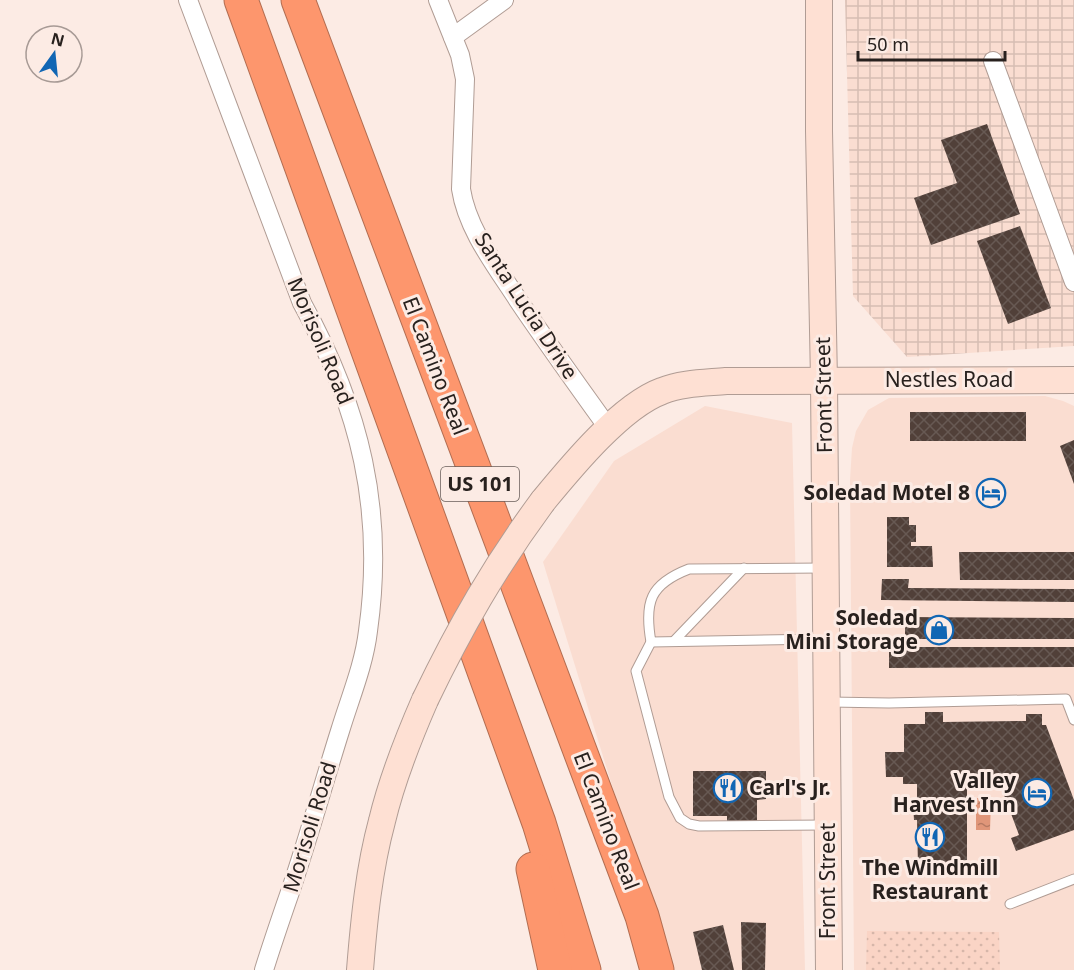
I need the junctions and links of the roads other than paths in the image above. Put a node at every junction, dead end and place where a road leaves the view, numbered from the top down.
1 (188, 0) edge
2 (241, 0) edge
3 (298, 0) edge
4 (438, 0) edge
5 (504, 0) edge
6 (819, 0) edge
7 (453, 37) junction
8 (993, 62) dead end
9 (1074, 282) edge
10 (825, 380) junction
11 (1074, 380) edge
12 (609, 429) junction
13 (744, 568) junction
14 (826, 568) junction
15 (826, 639) junction
16 (674, 641) junction
17 (651, 642) junction
18 (827, 701) junction
19 (500, 717) junction
20 (1074, 720) edge
21 (828, 825) junction
22 (1074, 879) edge
23 (1010, 904) dead end
24 (264, 970) edge
25 (360, 970) edge
26 (555, 970) edge
27 (584, 970) edge
28 (657, 970) edge
29 (829, 970) edge

1 - 24 street, Morisoli Road
2 - 19 highway, US 101
3 - 28 highway, El Camino Real / US 101
4 - 7 street, Santa Lucia Drive
5 - 7 street
6 - 10 main road, Front Street
7 - 12 street, Santa Lucia Drive
8 - 9 street
10 - 11 main road, Nestles Road
10 - 12 main road, Nestles Road
10 - 14 main road, Front Street
12 - 25 main road, Nestles Road, bridge
13 - 14 lane
13 - 16 lane
13 - 17 lane
14 - 15 main road, Front Street
15 - 16 lane
15 - 18 main road, Front Street
16 - 17 lane
17 - 21 lane
18 - 20 lane
18 - 21 main road, Front Street
19 - 26 highway
19 - 27 highway, US 101
21 - 29 main road, Front Street
22 - 23 lane

